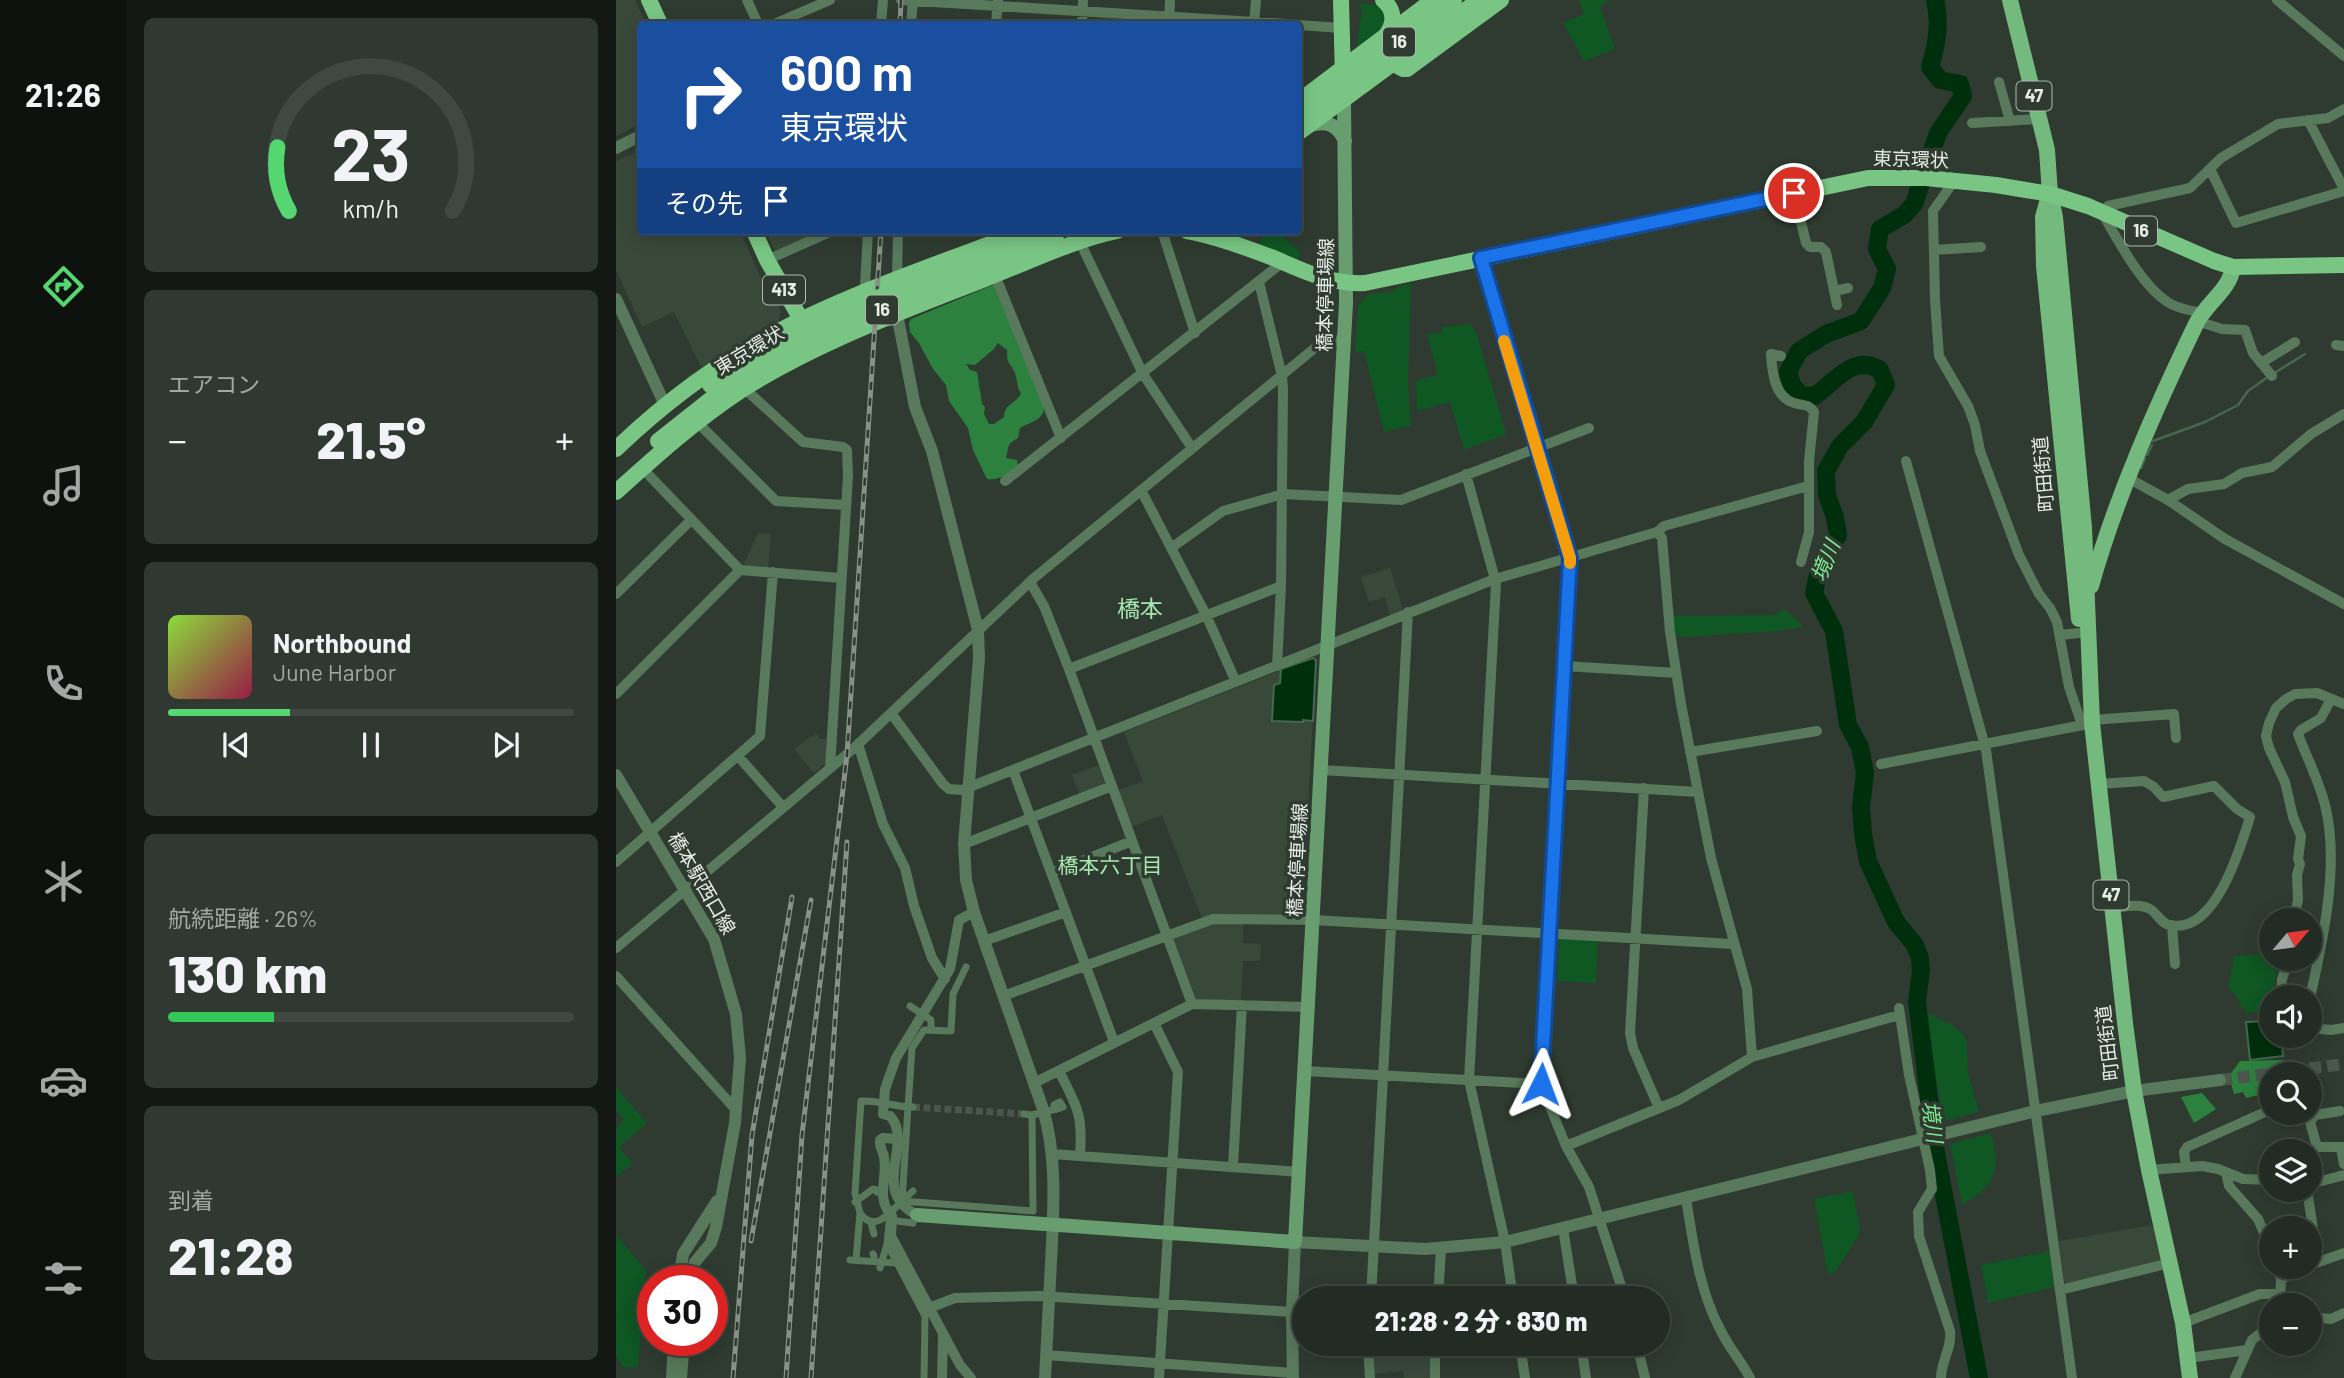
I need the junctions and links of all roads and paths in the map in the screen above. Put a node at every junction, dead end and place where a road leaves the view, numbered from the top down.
1 (649, 0) edge
2 (747, 0) edge
3 (830, 0) edge
4 (883, 0) edge
5 (901, 0) edge
6 (1083, 0) edge
7 (1170, 0) edge
8 (1256, 0) edge
9 (1341, 0) edge
10 (1383, 0) edge
11 (1433, 0) edge
12 (1447, 0) edge
13 (1454, 0) edge
14 (1479, 0) edge
15 (1501, 0) edge
16 (2010, 0) edge
17 (2277, 0) edge
18 (913, 1) edge
19 (998, 3) edge
20 (1082, 12) junction
21 (659, 21) edge
22 (757, 21) edge
23 (781, 21) edge
24 (881, 21) edge
25 (911, 21) edge
26 (996, 21) edge
27 (1082, 21) edge
28 (1169, 21) edge
29 (1255, 21) edge
30 (1302, 25) edge
31 (1342, 28) junction
32 (1382, 40) junction
33 (2344, 56) edge
34 (1394, 64) junction
35 (1343, 77) junction
36 (1998, 82) dead end
37 (1302, 100) edge
38 (1344, 102) junction
39 (2344, 109) edge
40 (2039, 120) junction
41 (2308, 120) junction
42 (2010, 121) junction
43 (1972, 123) dead end
44 (1302, 124) edge
45 (637, 138) edge
46 (1345, 143) junction
47 (616, 148) edge
48 (2210, 169) junction
49 (1954, 181) junction
50 (2344, 190) edge
51 (1794, 193) junction
52 (2050, 194) junction
53 (2102, 213) junction
54 (756, 235) edge
55 (823, 235) edge
56 (868, 235) edge
57 (898, 235) edge
58 (1004, 235) edge
59 (1163, 235) edge
60 (1205, 235) edge
61 (1237, 235) edge
62 (1052, 236) edge
63 (1081, 236) edge
64 (984, 239) edge
65 (1981, 247) dead end
66 (1934, 250) junction
67 (1481, 258) junction
68 (1276, 259) junction
69 (767, 260) junction
70 (2344, 265) edge
71 (2233, 267) junction
72 (928, 268) junction
73 (995, 275) junction
74 (897, 281) junction
75 (1259, 282) junction
76 (1346, 283) junction
77 (1847, 288) dead end
78 (1834, 291) junction
79 (867, 292) junction
80 (941, 296) junction
81 (616, 299) edge
82 (1837, 305) dead end
83 (897, 314) junction
84 (2200, 317) junction
85 (802, 320) junction
86 (1195, 333) junction
87 (1344, 340) junction
88 (2295, 342) dead end
89 (817, 349) junction
90 (1781, 356) dead end
91 (2261, 363) junction
92 (1143, 374) junction
93 (1282, 376) junction
94 (2272, 376) dead end
95 (745, 389) junction
96 (713, 390) junction
97 (665, 405) junction
98 (2344, 414) edge
99 (697, 422) junction
100 (1590, 428) dead end
101 (1061, 438) junction
102 (1192, 448) junction
103 (1537, 448) junction
104 (616, 449) edge
105 (1906, 461) dead end
106 (616, 463) edge
107 (642, 468) junction
108 (1466, 474) junction
109 (2128, 478) junction
110 (616, 479) edge
111 (1005, 481) dead end
112 (1808, 486) junction
113 (1141, 490) junction
114 (616, 492) edge
115 (1283, 494) junction
116 (1335, 496) junction
117 (2168, 500) junction
118 (845, 505) junction
119 (691, 520) junction
120 (1657, 532) junction
121 (2087, 539) junction
122 (1171, 548) junction
123 (1570, 558) junction
124 (1801, 562) dead end
125 (740, 570) junction
126 (773, 572) junction
127 (841, 578) junction
128 (1495, 579) junction
129 (1030, 582) junction
130 (1281, 586) junction
131 (616, 594) edge
132 (2083, 604) junction
133 (2344, 604) edge
134 (1408, 612) junction
135 (1206, 615) junction
136 (978, 630) junction
137 (2079, 632) junction
138 (2060, 635) junction
139 (1328, 646) junction
140 (1277, 666) junction
141 (1565, 666) junction
142 (1069, 668) junction
143 (1676, 673) junction
144 (1236, 682) junction
145 (616, 694) edge
146 (2090, 698) junction
147 (2331, 699) junction
148 (2344, 705) edge
149 (891, 713) junction
150 (2088, 723) junction
151 (1817, 731) dead end
152 (2178, 731) dead end
153 (1094, 738) junction
154 (858, 744) junction
155 (1985, 744) junction
156 (1690, 752) junction
157 (738, 756) junction
158 (1881, 764) dead end
159 (830, 768) junction
160 (1013, 770) junction
161 (1321, 770) junction
162 (616, 775) edge
163 (1399, 775) junction
164 (1484, 779) junction
165 (1558, 783) junction
166 (2099, 783) junction
167 (1112, 786) junction
168 (968, 788) junction
169 (1644, 788) junction
170 (1698, 792) junction
171 (783, 807) junction
172 (1031, 818) junction
173 (650, 833) junction
174 (1132, 841) junction
175 (964, 845) junction
176 (616, 862) edge
177 (1052, 873) junction
178 (685, 890) junction
179 (2112, 908) junction
180 (2296, 908) edge
181 (974, 912) junction
182 (1066, 912) junction
183 (1313, 920) junction
184 (1391, 924) junction
185 (2172, 926) junction
186 (1476, 929) junction
187 (1550, 933) junction
188 (1167, 936) junction
189 (1636, 937) junction
190 (984, 941) junction
191 (1733, 944) junction
192 (616, 948) edge
193 (2175, 964) dead end
194 (1086, 965) junction
195 (966, 967) dead end
196 (616, 976) edge
197 (945, 979) junction
198 (2313, 985) edge
199 (1003, 996) junction
200 (1192, 1004) junction
201 (1242, 1005) junction
202 (910, 1006) dead end
203 (1308, 1007) junction
204 (1154, 1023) junction
205 (2344, 1028) edge
206 (2322, 1029) edge
207 (931, 1030) junction
208 (1114, 1042) junction
209 (1752, 1057) junction
210 (1059, 1071) junction
211 (1305, 1071) junction
212 (1383, 1075) junction
213 (1469, 1080) junction
214 (2220, 1080) tunnel mouth
215 (1034, 1083) junction
216 (1541, 1084) junction
217 (2134, 1091) junction
218 (1058, 1106) dead end
219 (911, 1107) junction
220 (1659, 1108) junction
221 (736, 1110) junction
222 (2036, 1111) junction
223 (2340, 1111) dead end
224 (2259, 1116) edge
225 (1924, 1138) junction
226 (897, 1139) junction
227 (1566, 1146) junction
228 (2342, 1147) edge
229 (1052, 1154) junction
230 (1080, 1156) junction
231 (1173, 1162) junction
232 (2344, 1164) edge
233 (1233, 1166) junction
234 (2186, 1167) junction
235 (2148, 1170) junction
236 (1300, 1172) junction
237 (2226, 1172) junction
238 (2344, 1175) edge
239 (2259, 1180) edge
240 (2322, 1181) edge
241 (724, 1185) junction
242 (913, 1191) dead end
243 (877, 1192) dead end
244 (1686, 1198) junction
245 (902, 1201) junction
246 (855, 1202) junction
247 (914, 1212) junction
248 (860, 1213) junction
249 (890, 1217) junction
250 (1599, 1219) junction
251 (2259, 1221) edge
252 (872, 1223) junction
253 (1052, 1225) junction
254 (1563, 1228) junction
255 (1169, 1233) junction
256 (874, 1234) dead end
257 (1295, 1242) junction
258 (1505, 1242) junction
259 (711, 1243) junction
260 (887, 1244) junction
261 (688, 1245) junction
262 (1374, 1247) junction
263 (1441, 1249) junction
264 (2344, 1253) edge
265 (876, 1259) junction
266 (2322, 1260) edge
267 (896, 1262) junction
268 (2170, 1263) junction
269 (681, 1265) edge
270 (694, 1265) edge
271 (2281, 1279) edge
272 (1293, 1286) edge
273 (1372, 1286) edge
274 (1439, 1286) edge
275 (1511, 1286) edge
276 (1572, 1286) edge
277 (1621, 1286) edge
278 (2060, 1290) junction
279 (2280, 1293) edge
280 (2259, 1294) edge
281 (1049, 1297) junction
282 (1164, 1304) junction
283 (929, 1308) junction
284 (1292, 1312) edge
285 (2344, 1313) edge
286 (2322, 1318) edge
287 (2332, 1319) junction
288 (2344, 1320) edge
289 (2183, 1323) junction
290 (943, 1334) junction
291 (2259, 1334) edge
292 (2247, 1350) junction
293 (1046, 1355) junction
294 (673, 1356) edge
295 (683, 1356) edge
296 (1293, 1356) edge
297 (1369, 1356) edge
298 (1435, 1356) edge
299 (1522, 1356) edge
300 (1583, 1356) edge
301 (1640, 1356) edge
302 (2189, 1359) junction
303 (1160, 1362) junction
304 (1234, 1373) edge
305 (1293, 1375) edge
306 (671, 1378) edge
307 (681, 1378) edge
308 (924, 1378) edge
309 (942, 1378) edge
310 (971, 1378) edge
311 (1045, 1378) edge
312 (1159, 1378) edge
313 (1370, 1378) edge
314 (1435, 1378) edge
315 (1525, 1378) edge
316 (1586, 1378) edge
317 (1645, 1378) edge
318 (1750, 1378) edge
319 (1941, 1378) edge
320 (2072, 1378) edge
321 (2190, 1378) edge
322 (2235, 1378) edge

1 - 21 highway
2 - 22 street
3 - 23 street
4 - 24 street
5 - 18 street
6 - 20 street
7 - 28 street
8 - 29 street
9 - 31 highway
10 - 32 highway, 16
11 - 32 highway, 16
12 - 32 highway, 16
13 - 35 highway, 16
14 - 34 highway, 16
15 - 34 highway, 16
16 - 40 main road, 町田街道 / 47
17 - 33 street
18 - 19 street
18 - 25 street
19 - 20 street
19 - 26 street
20 - 27 street
20 - 28 street
30 - 31 street
31 - 35 highway
32 - 35 highway, 16
34 - 38 highway, 16
35 - 37 highway, 16
35 - 38 highway
35 - 44 highway, 16
36 - 42 street
38 - 44 highway, 16
38 - 46 main road, 橋本停車場線
39 - 41 street
40 - 42 street
40 - 52 main road, 町田街道 / 47
41 - 48 street
41 - 50 street
42 - 43 street
44 - 46 main road
45 - 47 street
46 - 76 main road, 橋本停車場線
48 - 50 street
48 - 53 street
49 - 51 highway, 東京環状 / 16
49 - 52 highway, 東京環状 / 16
49 - 66 street
51 - 67 highway, 東京環状 / 16
51 - 78 street
52 - 53 highway, 東京環状 / 16
52 - 121 main road, 町田街道 / 47
53 - 71 highway, 東京環状 / 16
53 - 84 street
54 - 69 highway, 413
55 - 69 street
56 - 79 street
57 - 74 street
58 - 64 highway, 16
59 - 86 street
60 - 68 highway, 16
61 - 68 highway, 16
62 - 63 highway, 東京環状 / 16
62 - 96 highway, 東京環状 / 16, bridge
63 - 73 highway, 16
63 - 92 street
64 - 72 highway, 16
65 - 66 street
66 - 138 street
67 - 76 highway, 東京環状 / 16
67 - 103 street
68 - 75 street
68 - 76 highway, 16
69 - 85 highway, 413
70 - 71 highway, 東京環状 / 16
71 - 84 main road, 47
72 - 74 highway, 16
72 - 80 highway
73 - 80 highway, 16
73 - 101 street
74 - 79 highway, 16
75 - 86 street
75 - 93 street
76 - 87 main road, 橋本停車場線
77 - 78 street
78 - 82 street
79 - 85 highway, 16
80 - 83 highway, 16
81 - 97 street
83 - 89 highway, 16
83 - 136 street
84 - 91 street
84 - 109 main road, 47
85 - 89 highway, 413
85 - 97 highway, 16
86 - 92 street
87 - 93 street
87 - 116 main road, 橋本停車場線
88 - 91 street
89 - 95 highway, 16
90 - 112 street
91 - 94 street
92 - 101 street
92 - 102 street
93 - 102 street
93 - 115 street
95 - 99 highway, 16
95 - 118 street
96 - 106 highway, 東京環状 / 16
96 - 110 highway, 東京環状 / 16
97 - 104 highway, 16
98 - 117 street
99 - 107 highway, 16
99 - 118 street
100 - 103 street
101 - 111 street
102 - 113 street
103 - 108 street
103 - 123 street
105 - 155 street
107 - 114 highway, 16
107 - 119 street
108 - 116 street
108 - 128 street
109 - 117 street
109 - 121 main road, 47
112 - 120 street
112 - 124 street
113 - 122 street
113 - 129 street
115 - 116 street
115 - 122 street
115 - 130 street
116 - 139 main road, 橋本停車場線
117 - 133 street
118 - 127 street
119 - 125 street
119 - 131 street
120 - 123 street
120 - 143 street
121 - 132 main road, 町田街道 / 47
121 - 132 main road, 47
121 - 132 main road, 47
122 - 135 street
123 - 128 street
123 - 141 street
125 - 126 street
125 - 145 street
126 - 127 street
126 - 157 street
127 - 159 street
128 - 134 street
128 - 164 street
129 - 136 street
129 - 142 street
130 - 135 street
130 - 140 street
132 - 137 main road, 町田街道 / 47
132 - 146 main road, 町田街道 / 47
134 - 139 street
134 - 163 street
135 - 142 street
135 - 144 street
136 - 149 street
136 - 168 street
137 - 138 street
137 - 146 main road, 町田街道 / 47
138 - 150 street
139 - 140 street
139 - 161 main road, 橋本停車場線
140 - 144 street
141 - 143 street
141 - 165 street
142 - 153 street
143 - 156 street
144 - 153 street
146 - 150 main road, 町田街道 / 47
147 - 148 street
147 - 180 street
147 - 198 street
149 - 154 street
149 - 168 street
150 - 152 street
150 - 155 street
150 - 166 main road, 町田街道 / 47
151 - 156 street
153 - 160 street
153 - 167 street
154 - 159 street
154 - 197 street
155 - 158 street
155 - 222 street
156 - 170 street
157 - 171 street
157 - 173 street
159 - 171 street
160 - 168 street
160 - 172 street
161 - 163 street
161 - 183 main road, 橋本停車場線
162 - 173 street, 橋本駅西口線
163 - 164 street
163 - 184 street
164 - 165 street
164 - 186 street
165 - 169 street
165 - 187 street
166 - 179 main road, 町田街道 / 47
166 - 185 street
167 - 172 street
167 - 174 street
168 - 175 street
169 - 170 street
169 - 189 street
170 - 191 street
171 - 178 street
172 - 175 street
172 - 177 street
173 - 176 street
173 - 178 street, 橋本駅西口線
174 - 177 street
174 - 188 street
175 - 181 street
177 - 182 street
178 - 192 street
178 - 221 street, 橋本駅西口線
179 - 185 street
179 - 217 main road, 町田街道 / 47
181 - 190 street
181 - 197 street
182 - 190 street
182 - 194 street
183 - 184 street
183 - 188 street
183 - 203 main road, 橋本停車場線
184 - 186 street
184 - 212 street
185 - 193 street
186 - 187 street
186 - 213 street
187 - 189 street
187 - 216 street
188 - 194 street
188 - 200 street
189 - 191 street
189 - 220 street
190 - 199 street
191 - 209 street
194 - 199 street
194 - 208 street
195 - 207 street
196 - 221 street
197 - 226 street
199 - 215 street
200 - 201 street
200 - 204 street
201 - 203 street
201 - 233 street
202 - 207 street, bridge
203 - 211 main road, 橋本停車場線
204 - 208 street
204 - 231 street
205 - 206 street
207 - 219 street
208 - 210 street
209 - 220 street
209 - 225 street
210 - 215 street
210 - 230 street
211 - 212 street
211 - 236 main road, 橋本停車場線
212 - 213 street
212 - 262 street
213 - 216 street
213 - 258 street
214 - 217 street
215 - 229 street
216 - 227 street
217 - 222 street
217 - 235 main road, 町田街道 / 47
218 - 247 street, bridge
219 - 245 street, bridge
219 - 246 street, bridge
220 - 227 street
221 - 241 street, 橋本駅西口線
222 - 225 street
222 - 278 street
223 - 228 street
224 - 234 street
225 - 244 street
225 - 319 street
226 - 247 street
226 - 249 street
227 - 250 street
228 - 232 street
229 - 230 street
229 - 253 street
230 - 231 street
231 - 233 street
231 - 255 street
233 - 236 street
234 - 235 street
234 - 237 street
235 - 268 main road, 町田街道 / 47
236 - 257 main road, 橋本停車場線
237 - 239 street
237 - 251 street
238 - 240 street
241 - 259 street
241 - 261 street
242 - 245 street, bridge
243 - 246 street
244 - 250 street
244 - 318 street
245 - 247 street
245 - 249 street, bridge
246 - 248 street, bridge
247 - 249 street
247 - 253 main road
248 - 252 street, bridge
248 - 265 street, bridge
249 - 252 street, bridge
249 - 260 street, bridge
249 - 283 street
250 - 254 street
250 - 277 street
252 - 256 street
253 - 255 main road
253 - 281 street
254 - 258 street
254 - 276 street
255 - 257 main road
255 - 282 street
257 - 262 street
257 - 272 street
258 - 263 street
258 - 275 street
259 - 261 street
259 - 270 street
260 - 265 street
260 - 267 street, bridge
261 - 269 street
262 - 263 street
262 - 273 street
263 - 274 street
264 - 266 street
265 - 267 street
267 - 308 street, bridge
268 - 278 street
268 - 289 main road, 町田街道 / 47
271 - 279 street
278 - 320 street
280 - 289 street
281 - 282 street
281 - 283 street
281 - 293 street
282 - 284 street
282 - 303 street
283 - 290 street
285 - 287 street
286 - 287 street
287 - 288 street
289 - 302 main road, 町田街道 / 47
290 - 309 street
290 - 310 street
291 - 292 street
292 - 302 street
292 - 322 street
293 - 303 street
293 - 311 street
294 - 306 street
295 - 307 street
296 - 305 street
297 - 313 street
298 - 314 street
299 - 315 street
300 - 316 street
301 - 317 street
302 - 321 main road, 町田街道 / 47
303 - 304 street
303 - 312 street
304 - 305 street

